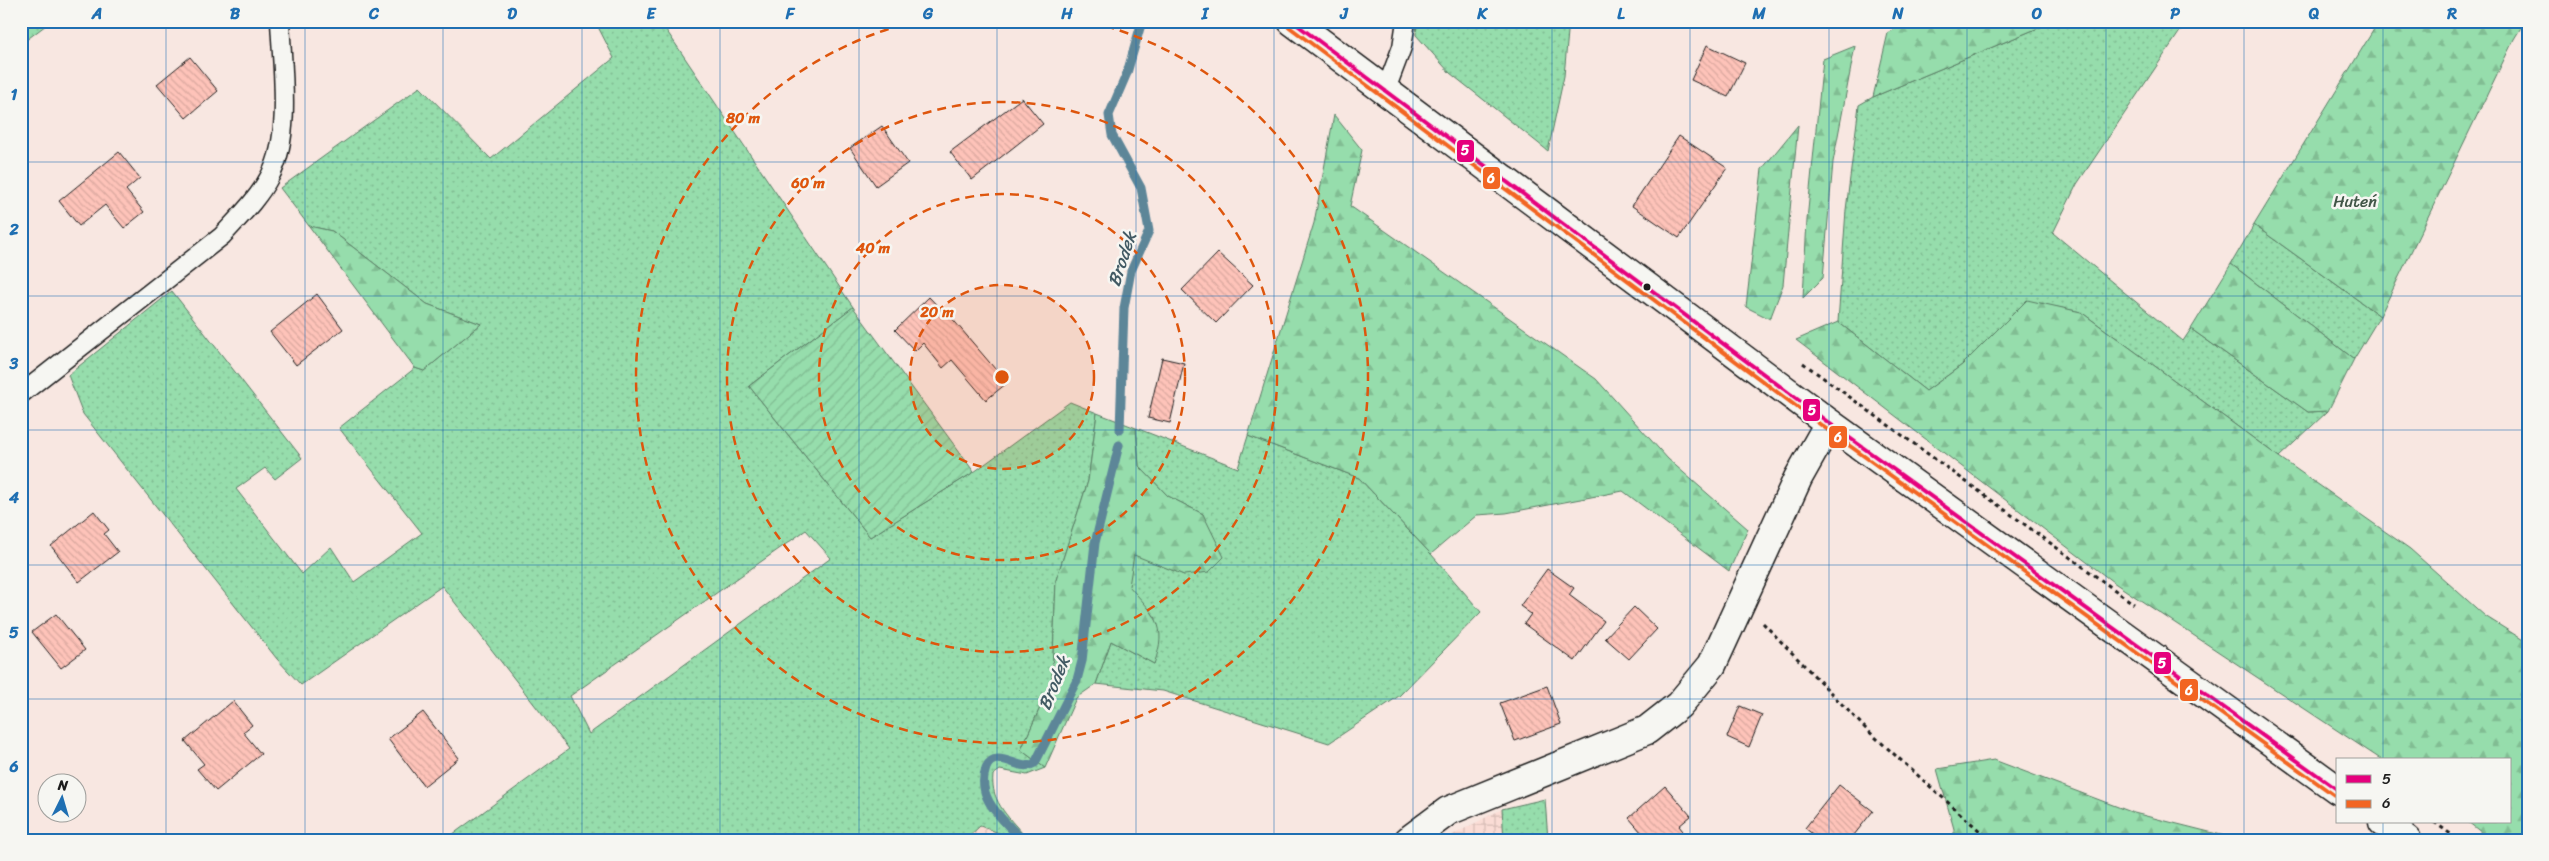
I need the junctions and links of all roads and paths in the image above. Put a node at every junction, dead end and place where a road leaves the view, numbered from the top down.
1 (280, 21) edge
2 (1292, 21) edge
3 (1406, 21) edge
4 (1384, 92) junction
5 (1803, 363) dead end
6 (21, 394) edge
7 (1829, 423) junction
8 (1742, 601) junction
9 (2140, 608) dead end
10 (2336, 789) edge
11 (2386, 824) edge
12 (2437, 824) edge
13 (1409, 840) edge
14 (1990, 840) edge
15 (2407, 840) edge
16 (2458, 840) edge

1 - 6 lane
2 - 4 main road
3 - 4 lane
4 - 7 main road
5 - 9 path
7 - 8 main road
7 - 10 main road
8 - 13 main road
8 - 14 path
11 - 15 main road
12 - 16 path

